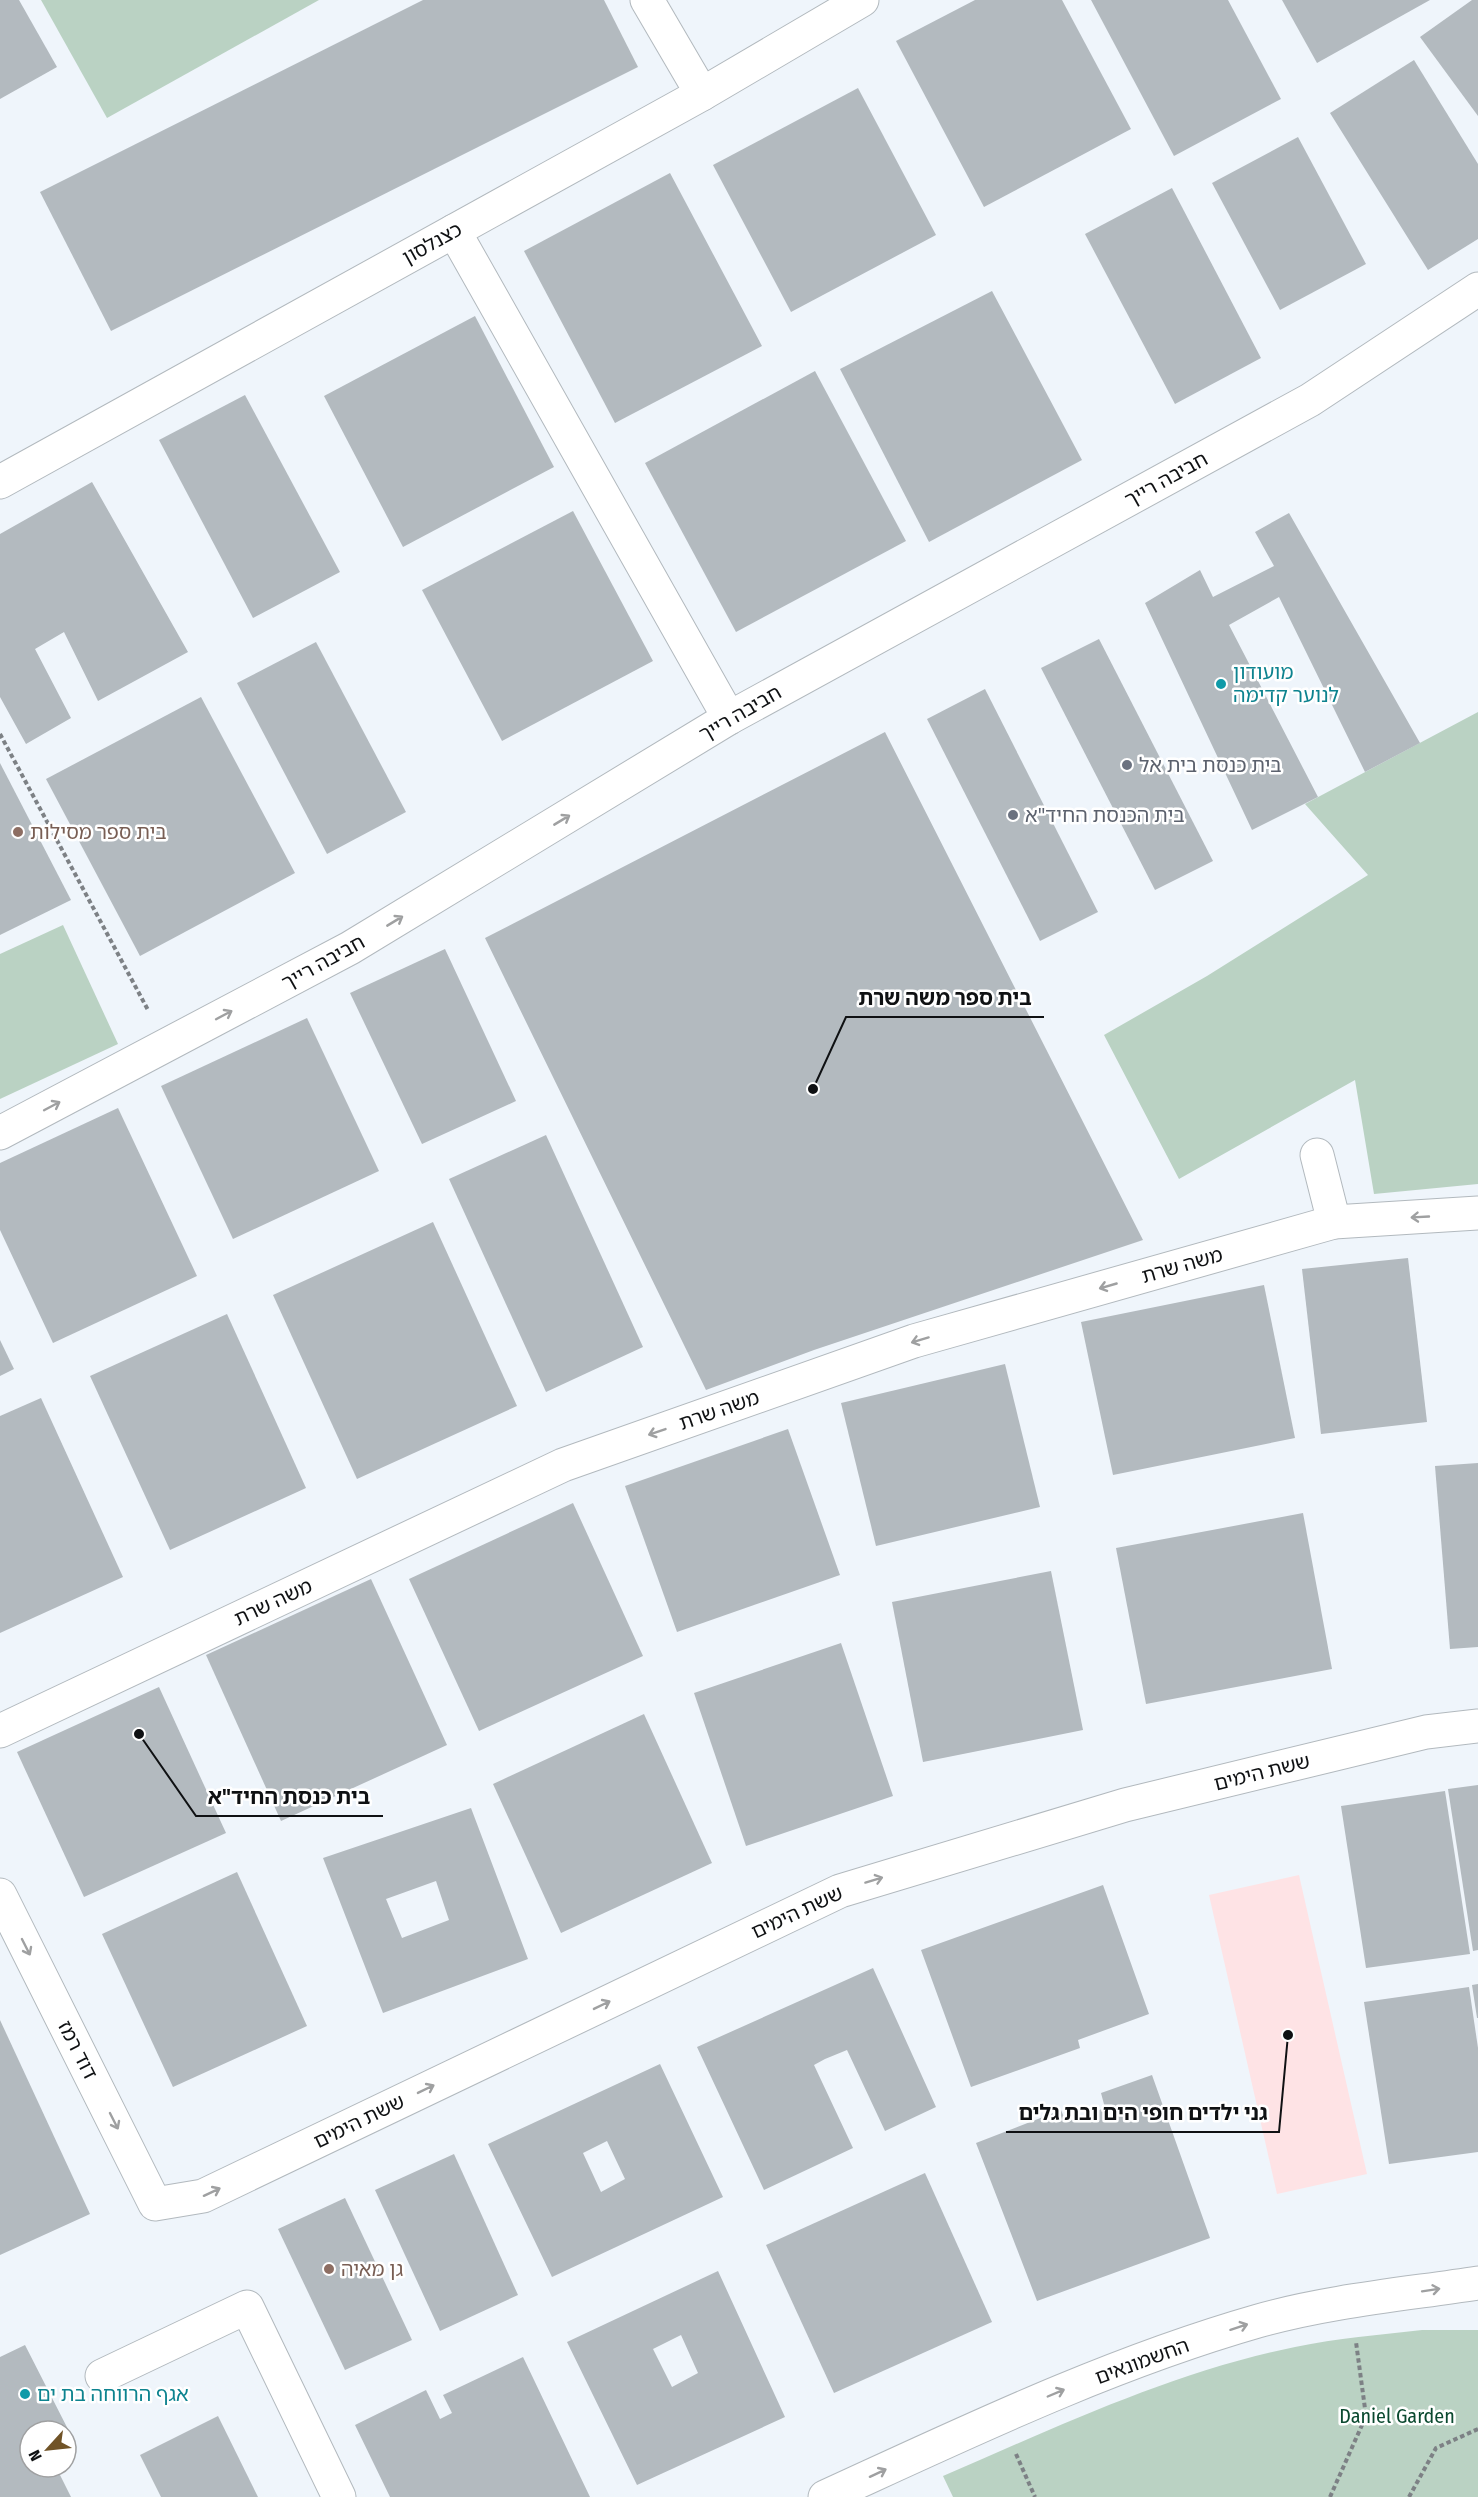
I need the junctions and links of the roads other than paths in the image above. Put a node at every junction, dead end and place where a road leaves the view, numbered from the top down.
1 (647, 0) edge
2 (862, 0) edge
3 (702, 94) junction
4 (454, 231) junction
5 (1478, 289) edge
6 (0, 482) edge
7 (729, 718) junction
8 (0, 1133) edge
9 (1317, 1155) dead end
10 (1478, 1214) edge
11 (1334, 1222) junction
12 (1478, 1726) edge
13 (0, 1731) edge
14 (0, 1895) edge
15 (155, 2204) joint
16 (1478, 2283) edge
17 (102, 2376) dead end
18 (339, 2497) edge
19 (825, 2497) edge

1 - 3 street
2 - 3 street, כצנלסון
3 - 4 street, כצנלסון
4 - 6 street, כצנלסון
4 - 7 street
5 - 7 street, חביבה רייך
8 -> 7 street, חביבה רייך
9 - 11 street
10 -> 11 street, משה שרת
11 -> 13 street, משה שרת
15 -> 12 street, ששת הימים
14 -> 15 street, דוד רמז
19 -> 16 street, החשמונאים
17 - 18 street

